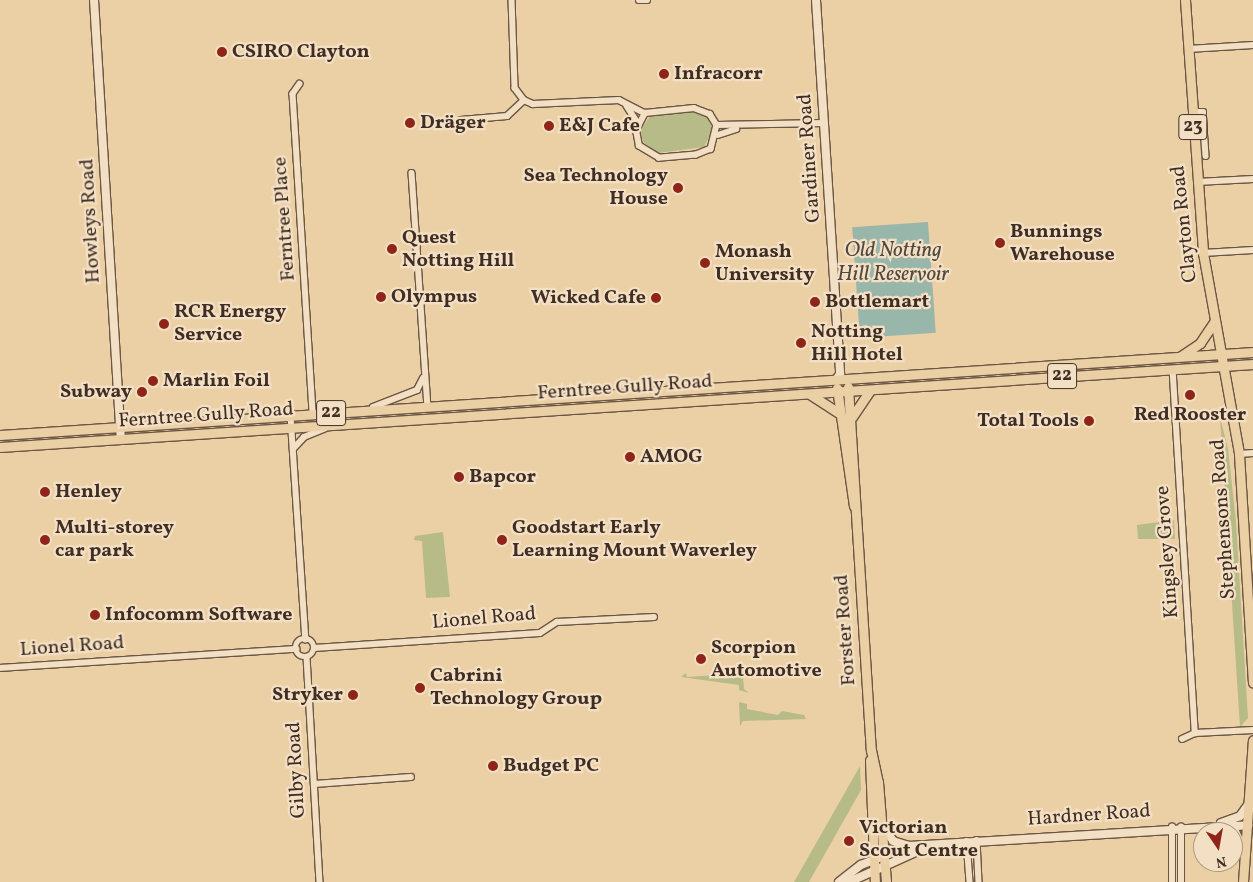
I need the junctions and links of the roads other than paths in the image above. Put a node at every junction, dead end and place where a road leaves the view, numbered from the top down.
1 (94, 0) edge
2 (512, 0) edge
3 (640, 0) edge
4 (647, 0) edge
5 (816, 0) edge
6 (1185, 0) edge
7 (1253, 45) edge
8 (1188, 49) junction
9 (300, 84) dead end
10 (524, 100) junction
11 (627, 106) junction
12 (1192, 112) junction
13 (645, 113) junction
14 (461, 120) dead end
15 (638, 123) junction
16 (824, 123) junction
17 (717, 125) junction
18 (738, 128) junction
19 (718, 136) junction
20 (1206, 156) dead end
21 (412, 173) dead end
22 (1253, 180) edge
23 (1197, 182) junction
24 (1253, 250) edge
25 (1203, 253) junction
26 (1215, 321) junction
27 (1253, 352) edge
28 (1222, 354) junction
29 (1181, 356) junction
30 (1113, 361) junction
31 (1253, 364) edge
32 (1224, 366) junction
33 (1172, 369) junction
34 (951, 373) junction
35 (1114, 373) junction
36 (423, 378) junction
37 (841, 378) junction
38 (952, 384) junction
39 (870, 390) junction
40 (848, 392) junction
41 (837, 393) junction
42 (618, 394) junction
43 (808, 394) junction
44 (428, 406) junction
45 (619, 406) junction
46 (365, 410) junction
47 (313, 414) junction
48 (840, 414) junction
49 (291, 416) junction
50 (851, 418) junction
51 (341, 424) junction
52 (120, 427) junction
53 (292, 428) junction
54 (0, 435) edge
55 (120, 439) junction
56 (0, 448) edge
57 (294, 449) junction
58 (1253, 453) edge
59 (1239, 454) junction
60 (855, 508) junction
61 (654, 616) dead end
62 (306, 639) junction
63 (314, 648) junction
64 (296, 649) junction
65 (307, 657) junction
66 (0, 668) edge
67 (1253, 683) edge
68 (1253, 730) edge
69 (1195, 733) junction
70 (1182, 739) dead end
71 (1253, 740) edge
72 (872, 750) junction
73 (411, 777) dead end
74 (314, 784) junction
75 (1248, 805) junction
76 (1224, 822) edge
77 (1250, 823) edge
78 (881, 824) junction
79 (1193, 825) edge
80 (1181, 826) junction
81 (1172, 827) junction
82 (977, 840) junction
83 (967, 841) junction
84 (933, 845) junction
85 (909, 846) junction
86 (1243, 851) edge
87 (1245, 856) junction
88 (883, 860) junction
89 (874, 863) junction
90 (320, 882) edge
91 (839, 882) edge
92 (852, 882) edge
93 (875, 882) edge
94 (886, 882) edge
95 (970, 882) edge
96 (979, 882) edge
97 (1172, 882) edge
98 (1180, 882) edge
99 (1244, 882) edge

1 - 52 street, Howleys Road
2 - 10 street
3 - 4 street
5 - 16 street, Gardiner Road
6 - 8 main road, Clayton Road / 23
7 - 8 street
8 - 12 main road, Clayton Road / 23
9 - 47 street, Ferntree Place
10 - 11 street
10 - 14 street
11 - 13 street
11 - 15 street
12 - 20 street
12 - 23 main road, Clayton Road / 23
13 - 15 street
13 - 17 street
15 - 19 street
16 - 18 street
16 - 37 street, Gardiner Road
17 - 18 street
17 - 19 street
18 - 19 street
21 - 36 street
22 - 23 street
23 - 25 main road, Clayton Road / 23
24 - 25 street
25 - 26 main road, Clayton Road / 23
26 - 28 main road, Clayton Road / 23
26 - 29 main road
27 - 28 main road, Ferntree Gully Road / 22
28 - 29 main road, Ferntree Gully Road / 22
28 - 32 main road, Stephensons Road / 23
29 - 30 main road, Ferntree Gully Road / 22
30 - 34 main road, Ferntree Gully Road / 22
30 - 35 main road
31 - 32 main road, Ferntree Gully Road / 22
32 - 33 main road, Ferntree Gully Road / 22
32 - 59 main road, Stephensons Road / 23
33 - 35 main road, Ferntree Gully Road / 22
33 - 69 street, Kingsley Grove
34 - 37 main road, Ferntree Gully Road / 22
34 - 38 main road
35 - 38 main road, Ferntree Gully Road / 22
36 - 44 street
36 - 46 street
37 - 40 main road, Forster Road
37 - 41 main road, Forster Road
37 - 42 main road, Ferntree Gully Road / 22
38 - 39 main road, Ferntree Gully Road / 22
39 - 40 main road, Ferntree Gully Road / 22
39 - 50 main road
40 - 41 main road, Ferntree Gully Road / 22
40 - 50 main road, Forster Road
41 - 43 main road, Ferntree Gully Road / 22
41 - 48 main road, Forster Road
42 - 44 main road, Ferntree Gully Road / 22
42 - 45 main road
43 - 45 main road, Ferntree Gully Road / 22
43 - 48 main road
44 - 46 main road, Ferntree Gully Road / 22
45 - 51 main road, Ferntree Gully Road / 22
46 - 47 main road, Ferntree Gully Road / 22
47 - 49 main road, Ferntree Gully Road / 22
48 - 60 main road, Forster Road
49 - 52 main road, Ferntree Gully Road / 22
49 - 53 street
50 - 60 main road, Forster Road
51 - 53 main road, Ferntree Gully Road / 22
51 - 57 street
52 - 54 main road, Ferntree Gully Road / 22
52 - 55 street, Howleys Road
53 - 55 main road, Ferntree Gully Road / 22
53 - 57 street
55 - 56 main road, Ferntree Gully Road / 22
57 - 62 street
58 - 59 street
59 - 67 main road, Stephensons Road / 23
60 - 72 main road, Forster Road
61 - 63 street, Lionel Road
62 - 63 street
62 - 64 street
63 - 65 street
64 - 65 street
64 - 66 street, Lionel Road
65 - 74 street, Gilby Road
68 - 69 street
69 - 70 street
71 - 75 main road
72 - 78 main road, Forster Road
72 - 89 main road, Forster Road
73 - 74 street
74 - 90 street, Gilby Road
75 - 76 street
75 - 77 main road
77 - 87 main road
78 - 85 street
78 - 88 main road, Forster Road
79 - 80 street, Hardner Road
80 - 81 street, Hardner Road
80 - 98 street
81 - 82 street, Hardner Road
81 - 97 street
82 - 83 street, Hardner Road
82 - 96 street
83 - 84 street, Hardner Road
83 - 95 street
84 - 85 street, Hardner Road
84 - 88 street, Hardner Road
85 - 88 street, Hardner Road
86 - 87 street
87 - 99 main road
88 - 89 street
88 - 94 main road, Forster Road
89 - 91 street
89 - 92 street
89 - 93 main road, Forster Road

